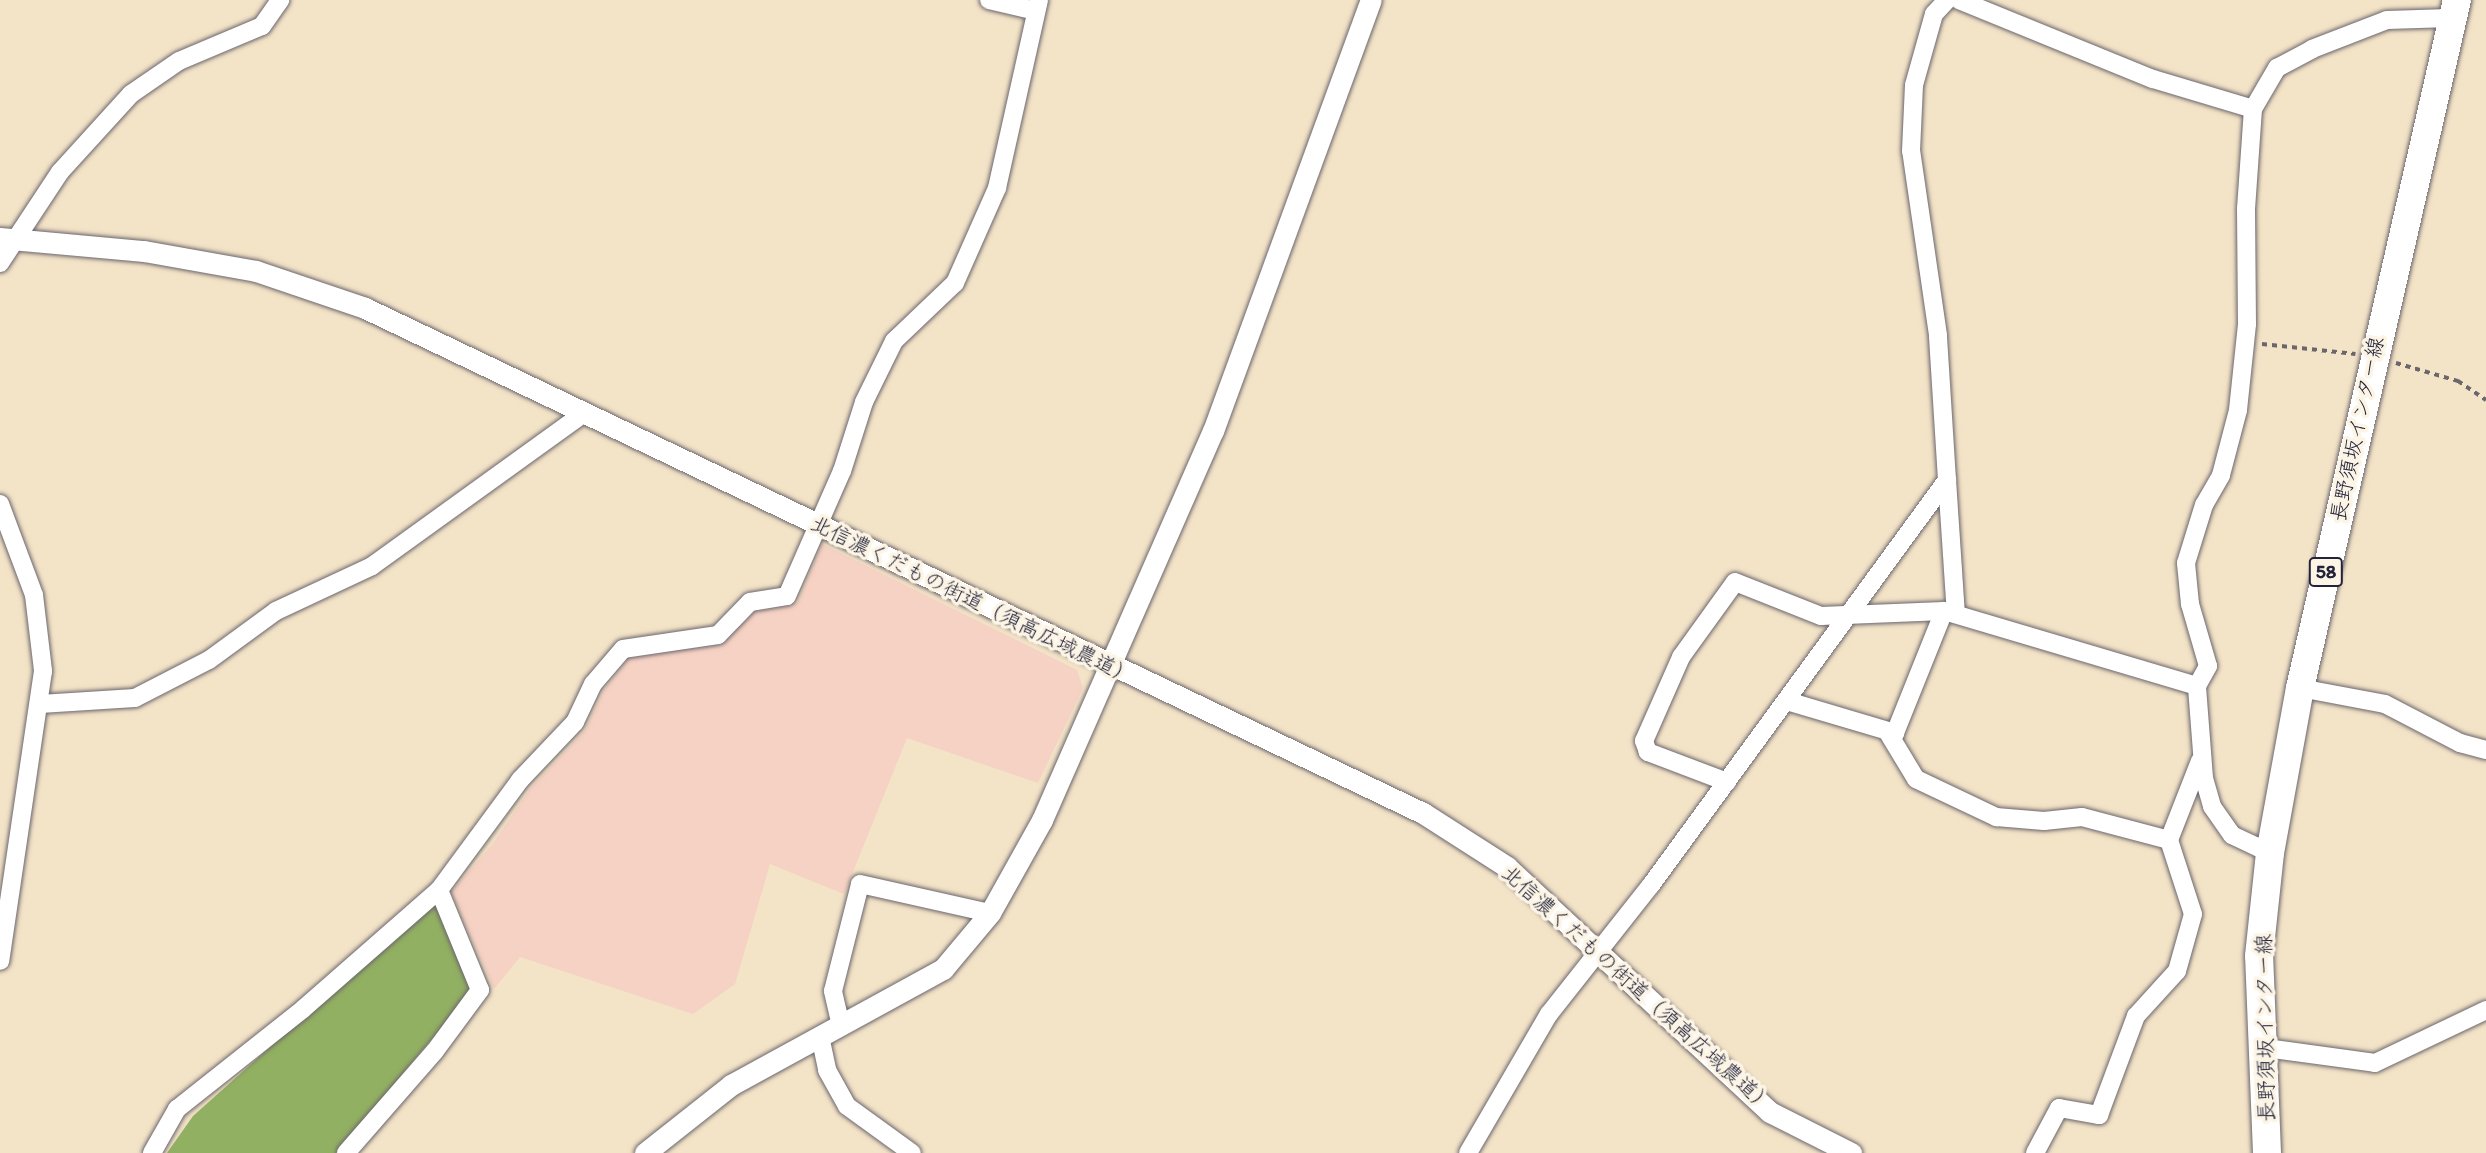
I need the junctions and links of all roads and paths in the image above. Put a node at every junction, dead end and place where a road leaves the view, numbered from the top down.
1 (280, 0) edge
2 (989, 0) edge
3 (1371, 0) edge
4 (1947, 0) edge
5 (1959, 0) edge
6 (1037, 5) edge
7 (2453, 9) edge
8 (2253, 109) junction
9 (8, 239) edge
10 (0, 263) edge
11 (2246, 343) junction
12 (2373, 356) junction
13 (2486, 400) edge
14 (583, 414) junction
15 (1947, 480) junction
16 (0, 504) edge
17 (815, 524) junction
18 (1950, 612) junction
19 (1852, 615) junction
20 (1108, 666) junction
21 (2197, 686) junction
22 (2300, 688) junction
23 (1787, 701) junction
24 (40, 704) junction
25 (1886, 731) junction
26 (2486, 750) edge
27 (2202, 757) junction
28 (1727, 782) junction
29 (2169, 840) junction
30 (2270, 853) junction
31 (439, 890) junction
32 (990, 913) junction
33 (1596, 951) junction
34 (0, 961) edge
35 (2486, 1010) edge
36 (841, 1026) junction
37 (820, 1036) junction
38 (2266, 1048) junction
39 (152, 1153) edge
40 (346, 1153) edge
41 (645, 1153) edge
42 (912, 1153) edge
43 (1468, 1153) edge
44 (1851, 1153) edge
45 (2035, 1153) edge
46 (2267, 1153) edge

1 - 9 street
2 - 6 street
3 - 20 street
4 - 15 street
5 - 8 street
6 - 17 street
7 - 8 street
7 - 12 main road, 長野須坂インター線 / 58
8 - 11 street
9 - 10 street
9 - 14 street, 北信濃くだもの街道（須高広域農道）
11 - 12 path
11 - 21 street
12 - 13 path
12 - 22 main road, 長野須坂インター線 / 58
14 - 17 street, 北信濃くだもの街道（須高広域農道）
14 - 24 street
15 - 18 street
15 - 19 street
16 - 24 street
17 - 20 street, 北信濃くだもの街道（須高広域農道）
17 - 31 street
18 - 19 street
18 - 21 street
18 - 25 street
19 - 23 street
19 - 28 street
20 - 32 street
20 - 33 street, 北信濃くだもの街道（須高広域農道）
21 - 27 street
22 - 26 street
22 - 30 main road, 長野須坂インター線 / 58
23 - 25 street
23 - 28 street
24 - 34 street
25 - 29 street
27 - 29 street
27 - 30 street
28 - 33 street
29 - 45 street
30 - 38 main road, 長野須坂インター線 / 58
31 - 39 street
31 - 40 street
32 - 36 street
32 - 36 street
33 - 43 street
33 - 44 street, 北信濃くだもの街道（須高広域農道）
35 - 38 street
36 - 37 street
37 - 41 street
37 - 42 street
38 - 46 main road, 長野須坂インター線 / 58

